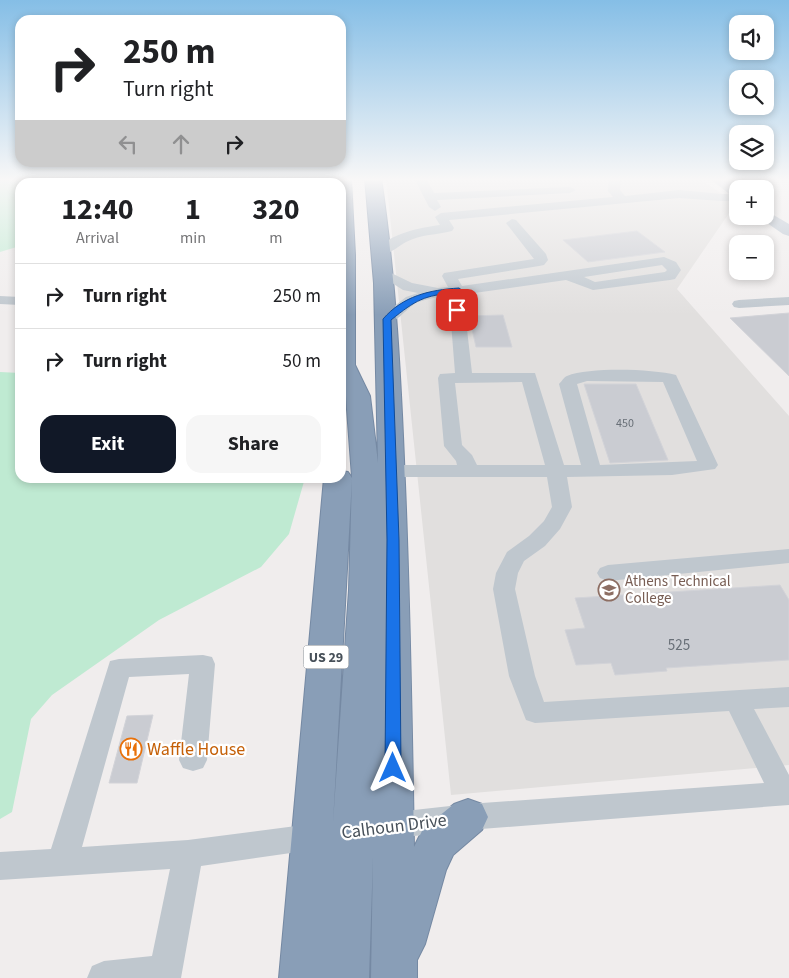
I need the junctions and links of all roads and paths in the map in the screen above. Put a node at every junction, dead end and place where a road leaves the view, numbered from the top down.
1 (512, 223) edge
2 (365, 224) edge
3 (379, 224) edge
4 (445, 224) edge
5 (506, 224) edge
6 (778, 224) edge
7 (448, 228) junction
8 (789, 231) edge
9 (384, 262) junction
10 (567, 275) junction
11 (459, 291) junction
12 (438, 292) junction
13 (0, 300) edge
14 (15, 301) edge
15 (789, 301) edge
16 (740, 304) dead end
17 (387, 319) junction
18 (346, 369) edge
19 (464, 378) junction
20 (391, 471) junction
21 (469, 471) junction
22 (556, 471) junction
23 (592, 471) junction
24 (338, 483) edge
25 (789, 556) edge
26 (608, 573) dead end
27 (789, 697) edge
28 (736, 700) junction
29 (193, 760) dead end
30 (786, 793) edge
31 (468, 817) junction
32 (393, 826) junction
33 (332, 833) junction
34 (188, 854) junction
35 (62, 863) junction
36 (0, 866) edge
37 (394, 974) edge
38 (164, 975) edge
39 (104, 978) edge
40 (302, 978) edge
41 (346, 978) edge

1 - 11 street
2 - 9 highway
3 - 9 highway
4 - 7 street
5 - 7 street
6 - 8 main road
7 - 9 street
9 - 12 street
9 - 17 highway
10 - 10 street
10 - 11 street
11 - 12 street
11 - 19 street
12 - 17 street
13 - 14 street
15 - 16 street
17 - 20 highway
18 - 33 highway
19 - 21 street
19 - 22 street
20 - 21 street
20 - 32 highway
21 - 22 street
22 - 23 street
22 - 28 street
23 - 23 street
24 - 33 highway, US 29
25 - 26 street
27 - 28 street
28 - 30 street
29 - 35 street
30 - 31 street, Calhoun Drive
31 - 32 street, Calhoun Drive
31 - 37 highway
32 - 33 street, Calhoun Drive
32 - 37 highway
33 - 34 street, Calhoun Drive
33 - 40 highway, US 29
33 - 41 highway
34 - 35 street, Calhoun Drive
34 - 38 street
35 - 36 street, Calhoun Drive
38 - 39 street

